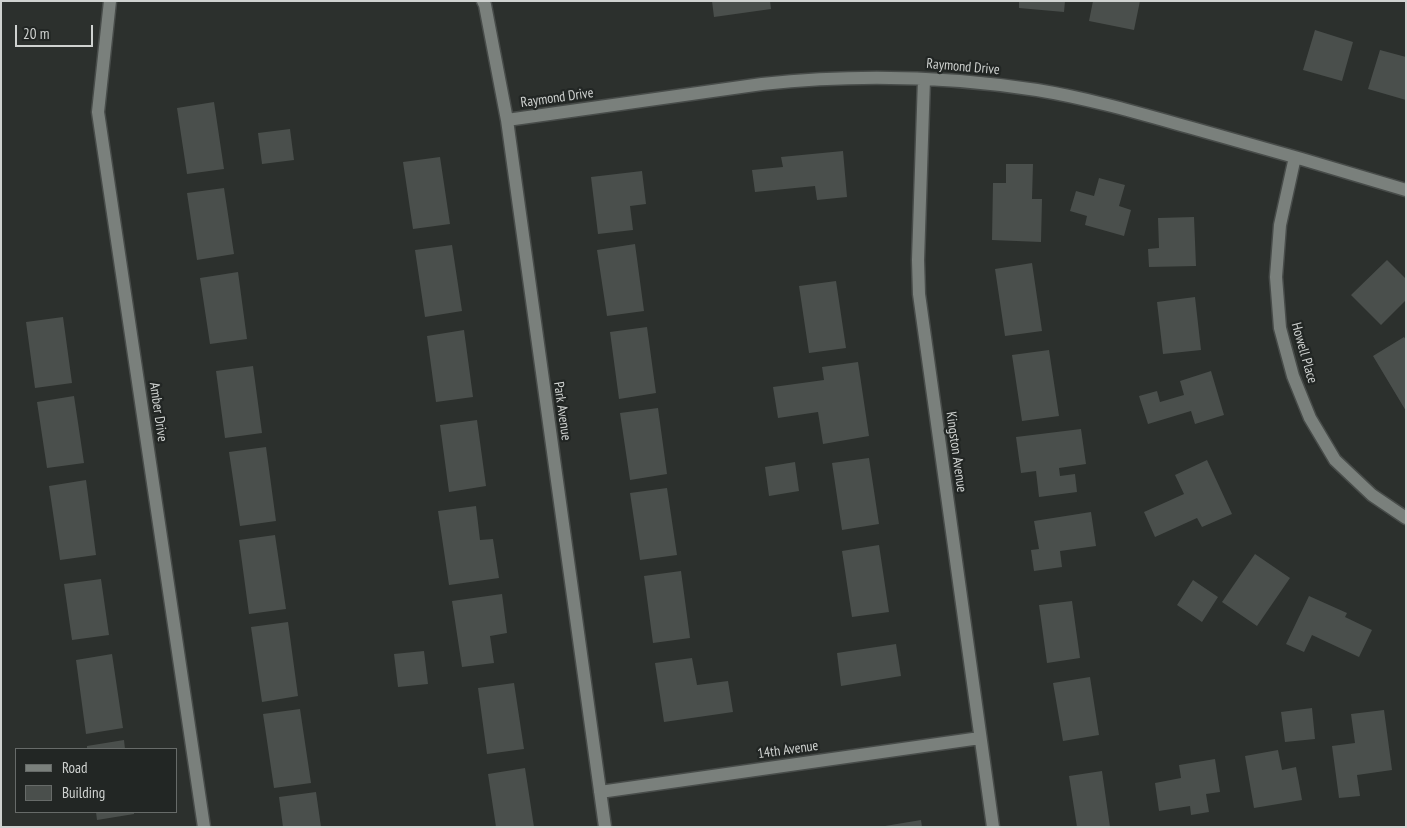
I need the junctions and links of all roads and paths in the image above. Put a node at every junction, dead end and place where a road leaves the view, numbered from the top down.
1 (110, 1) edge
2 (483, 1) edge
3 (924, 78) junction
4 (507, 120) junction
5 (1295, 157) junction
6 (1406, 190) edge
7 (1406, 518) edge
8 (980, 738) junction
9 (600, 792) junction
10 (204, 827) edge
11 (605, 827) edge
12 (994, 827) edge

1 - 10 street, Amber Drive
2 - 4 street, Park Avenue
3 - 4 street, Raymond Drive
3 - 5 street, Raymond Drive
3 - 8 street, Kingston Avenue
4 - 9 street, Park Avenue
5 - 6 street, Raymond Drive
5 - 7 street, Howell Place
8 - 9 street, 14th Avenue
8 - 12 street, Kingston Avenue
9 - 11 street, Park Avenue

